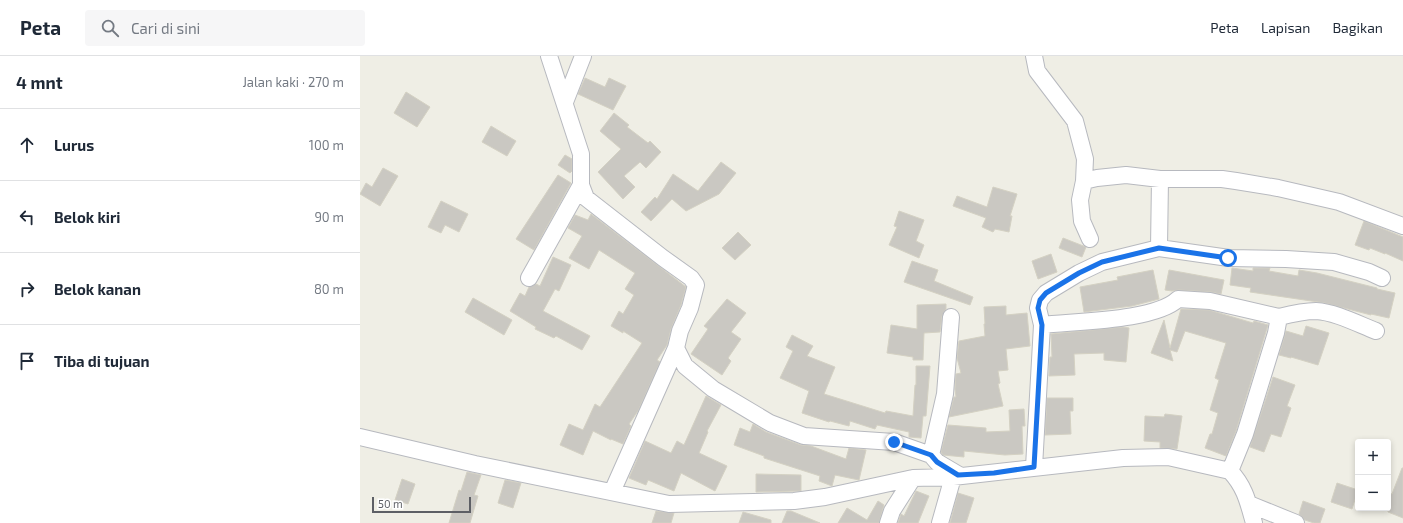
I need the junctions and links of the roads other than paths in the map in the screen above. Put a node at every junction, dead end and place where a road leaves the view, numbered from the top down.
1 (550, 56) edge
2 (583, 56) edge
3 (1034, 56) edge
4 (565, 102) junction
5 (1160, 179) junction
6 (1084, 181) junction
7 (581, 185) junction
8 (1403, 226) edge
9 (1090, 239) dead end
10 (1159, 248) junction
11 (529, 278) dead end
12 (1382, 278) dead end
13 (951, 316) dead end
14 (1279, 316) junction
15 (1042, 325) junction
16 (1376, 331) dead end
17 (676, 348) junction
18 (360, 437) edge
19 (931, 455) junction
20 (1034, 467) junction
21 (1230, 471) junction
22 (956, 476) junction
23 (913, 478) junction
24 (612, 492) junction
25 (1249, 504) junction
26 (888, 523) edge
27 (940, 523) edge
28 (1254, 523) edge
29 (1296, 523) edge

1 - 4 street
2 - 4 street
3 - 6 street
4 - 7 street
5 - 6 street
5 - 8 street
5 - 10 street
6 - 9 street
7 - 11 street
7 - 17 street
10 - 12 street
10 - 15 street
13 - 19 street
14 - 15 street
14 - 16 street
14 - 21 street
15 - 20 street
17 - 19 street
17 - 24 street
18 - 24 street
19 - 22 street
20 - 21 street
20 - 22 street
21 - 25 street
22 - 23 street
22 - 27 street
23 - 24 street
23 - 26 street
25 - 28 street
25 - 29 street

